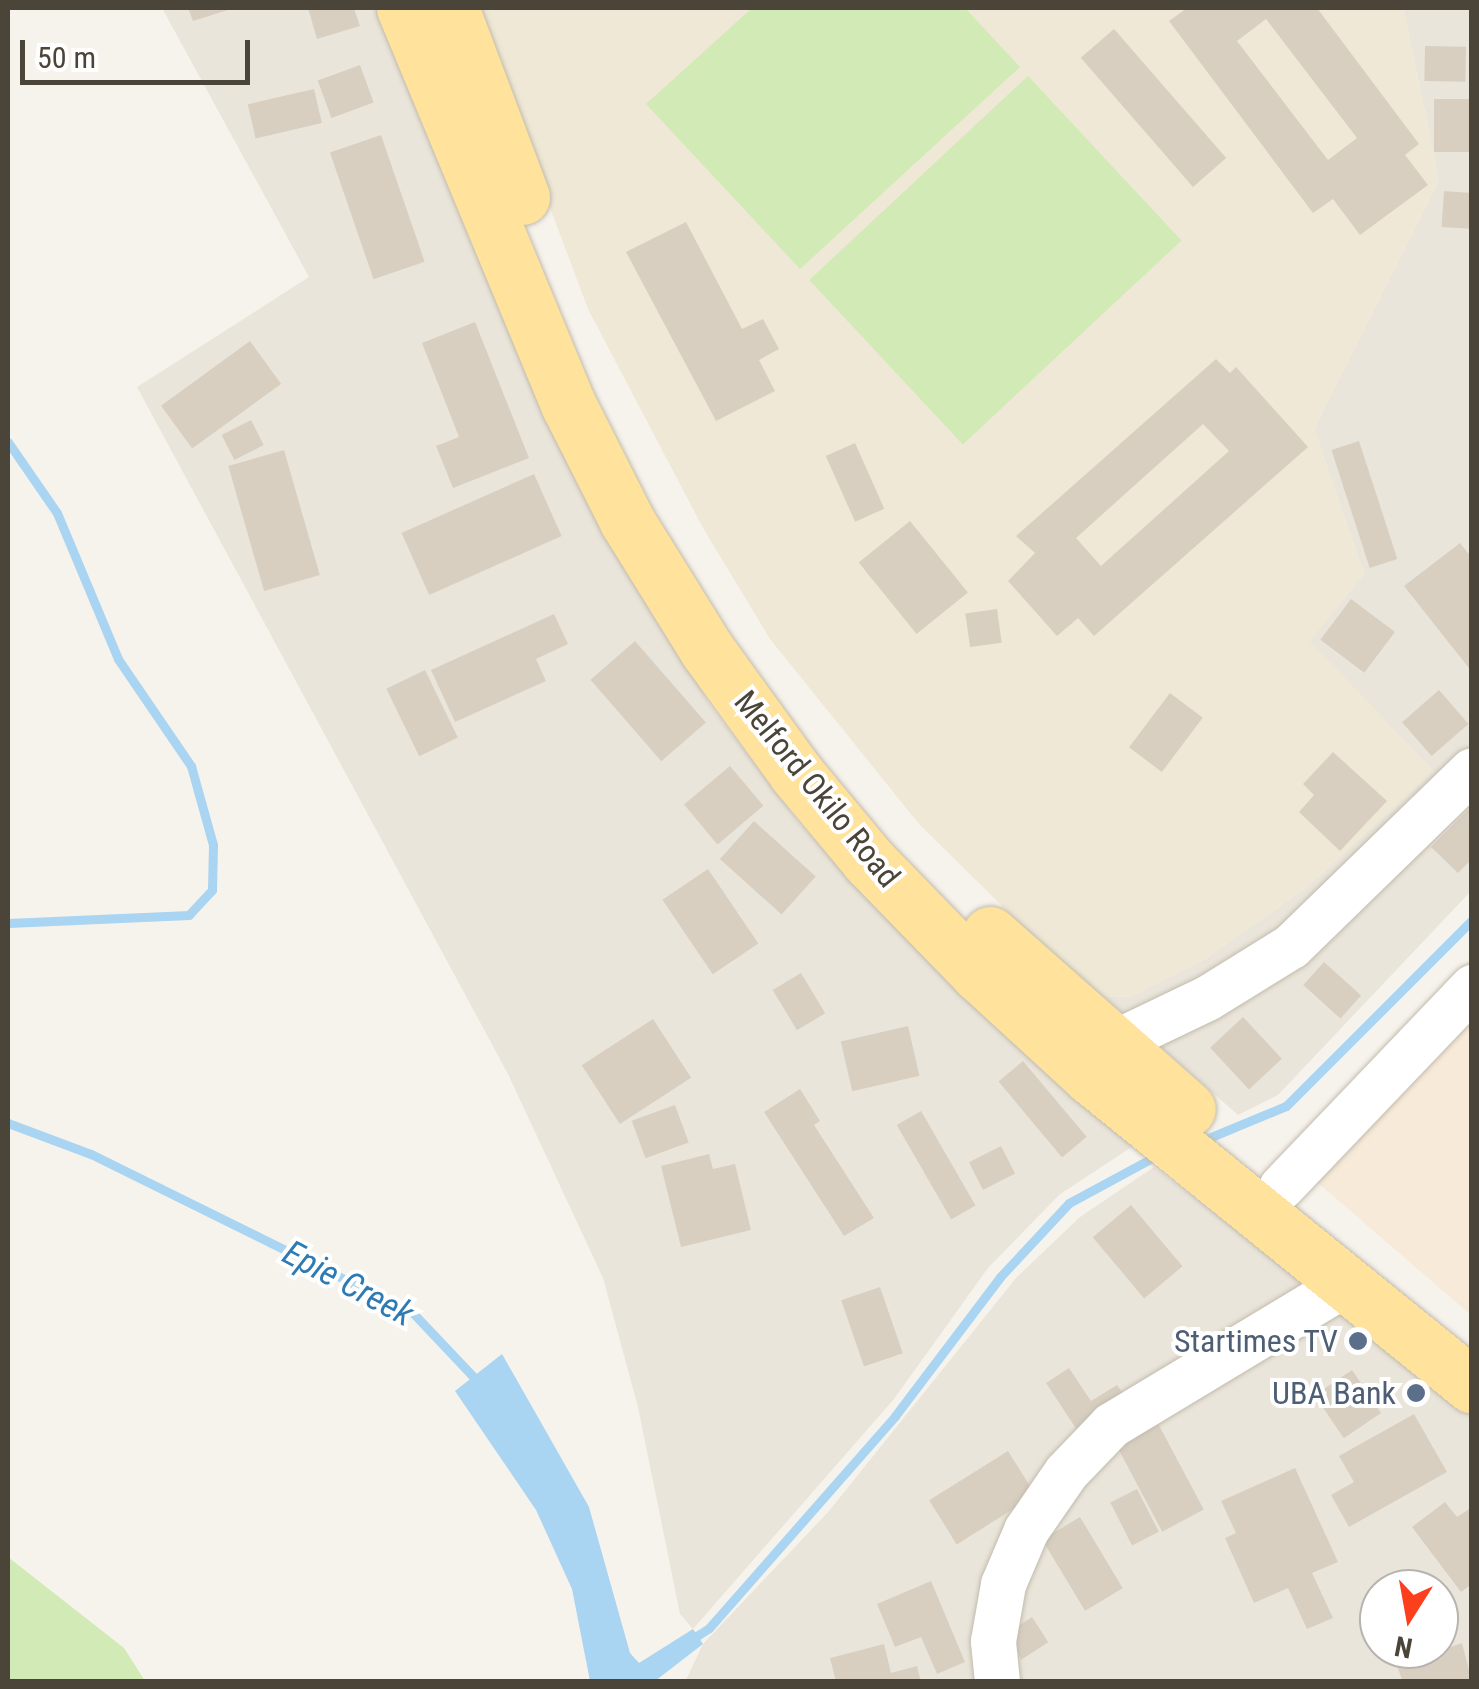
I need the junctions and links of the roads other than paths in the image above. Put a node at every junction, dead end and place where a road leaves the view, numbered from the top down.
1 (404, 8) edge
2 (451, 8) edge
3 (1472, 770) edge
4 (1472, 988) edge
5 (1113, 1043) junction
6 (1139, 1092) junction
7 (1268, 1200) junction
8 (1343, 1284) junction
9 (1472, 1342) edge
10 (1472, 1386) edge
11 (997, 1682) edge

1 - 6 main road, Melford Okilo Road
2 - 5 main road, Melford Okilo Road
3 - 5 street
4 - 7 street
5 - 6 main road, Melford Okilo Road
6 - 7 main road, Melford Okilo Road
7 - 8 main road, Melford Okilo Road
7 - 9 main road, Melford Okilo Road
8 - 10 main road, Melford Okilo Road
8 - 11 street

